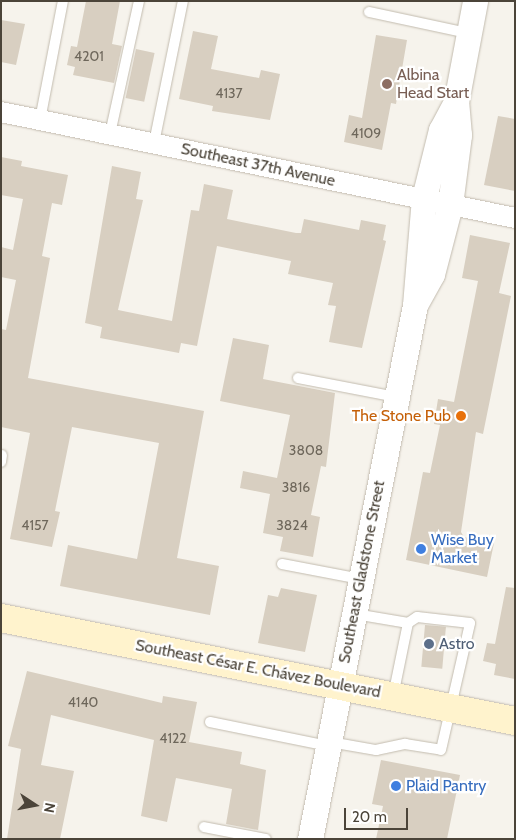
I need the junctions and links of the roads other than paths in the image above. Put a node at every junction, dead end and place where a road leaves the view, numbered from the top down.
1 (63, 1) edge
2 (139, 1) edge
3 (182, 1) edge
4 (476, 1) edge
5 (369, 12) dead end
6 (470, 33) junction
7 (456, 102) junction
8 (1, 112) edge
9 (40, 120) junction
10 (110, 134) junction
11 (154, 143) junction
12 (424, 198) junction
13 (450, 205) junction
14 (515, 218) edge
15 (415, 305) junction
16 (298, 378) dead end
17 (397, 397) junction
18 (2, 455) edge
19 (1, 462) edge
20 (282, 564) dead end
21 (361, 579) junction
22 (354, 614) junction
23 (2, 622) edge
24 (408, 623) junction
25 (340, 685) junction
26 (393, 696) junction
27 (452, 708) junction
28 (515, 721) edge
29 (210, 722) dead end
30 (328, 744) junction
31 (204, 827) dead end
32 (266, 839) edge
33 (310, 839) edge

1 - 9 lane
2 - 10 lane
3 - 11 lane
4 - 6 street, Southeast Gladstone Street
5 - 6 lane
6 - 7 street, Southeast Gladstone Street
7 - 12 street, Southeast Gladstone Street
7 - 13 street, Southeast Gladstone Street
8 - 9 street, Southeast 37th Avenue
9 - 10 street, Southeast 37th Avenue
10 - 11 street, Southeast 37th Avenue
11 - 12 street, Southeast 37th Avenue
12 - 13 street, Southeast 37th Avenue
12 - 15 street, Southeast Gladstone Street
13 - 14 street, Southeast 37th Avenue
13 - 15 street, Southeast Gladstone Street
15 - 17 street, Southeast Gladstone Street
16 - 17 lane
17 - 21 street, Southeast Gladstone Street
18 - 19 lane
20 - 21 lane
21 - 22 street, Southeast Gladstone Street
22 - 24 lane
22 - 25 street, Southeast Gladstone Street
23 - 25 main road, Southeast César E. Chávez Boulevard
24 - 26 lane
24 - 27 lane
25 - 26 main road, Southeast César E. Chávez Boulevard
25 - 30 street, Southeast Gladstone Street
26 - 27 main road, Southeast César E. Chávez Boulevard
27 - 28 main road, Southeast César E. Chávez Boulevard
27 - 30 lane
29 - 30 lane
30 - 33 street, Southeast Gladstone Street
31 - 32 lane

